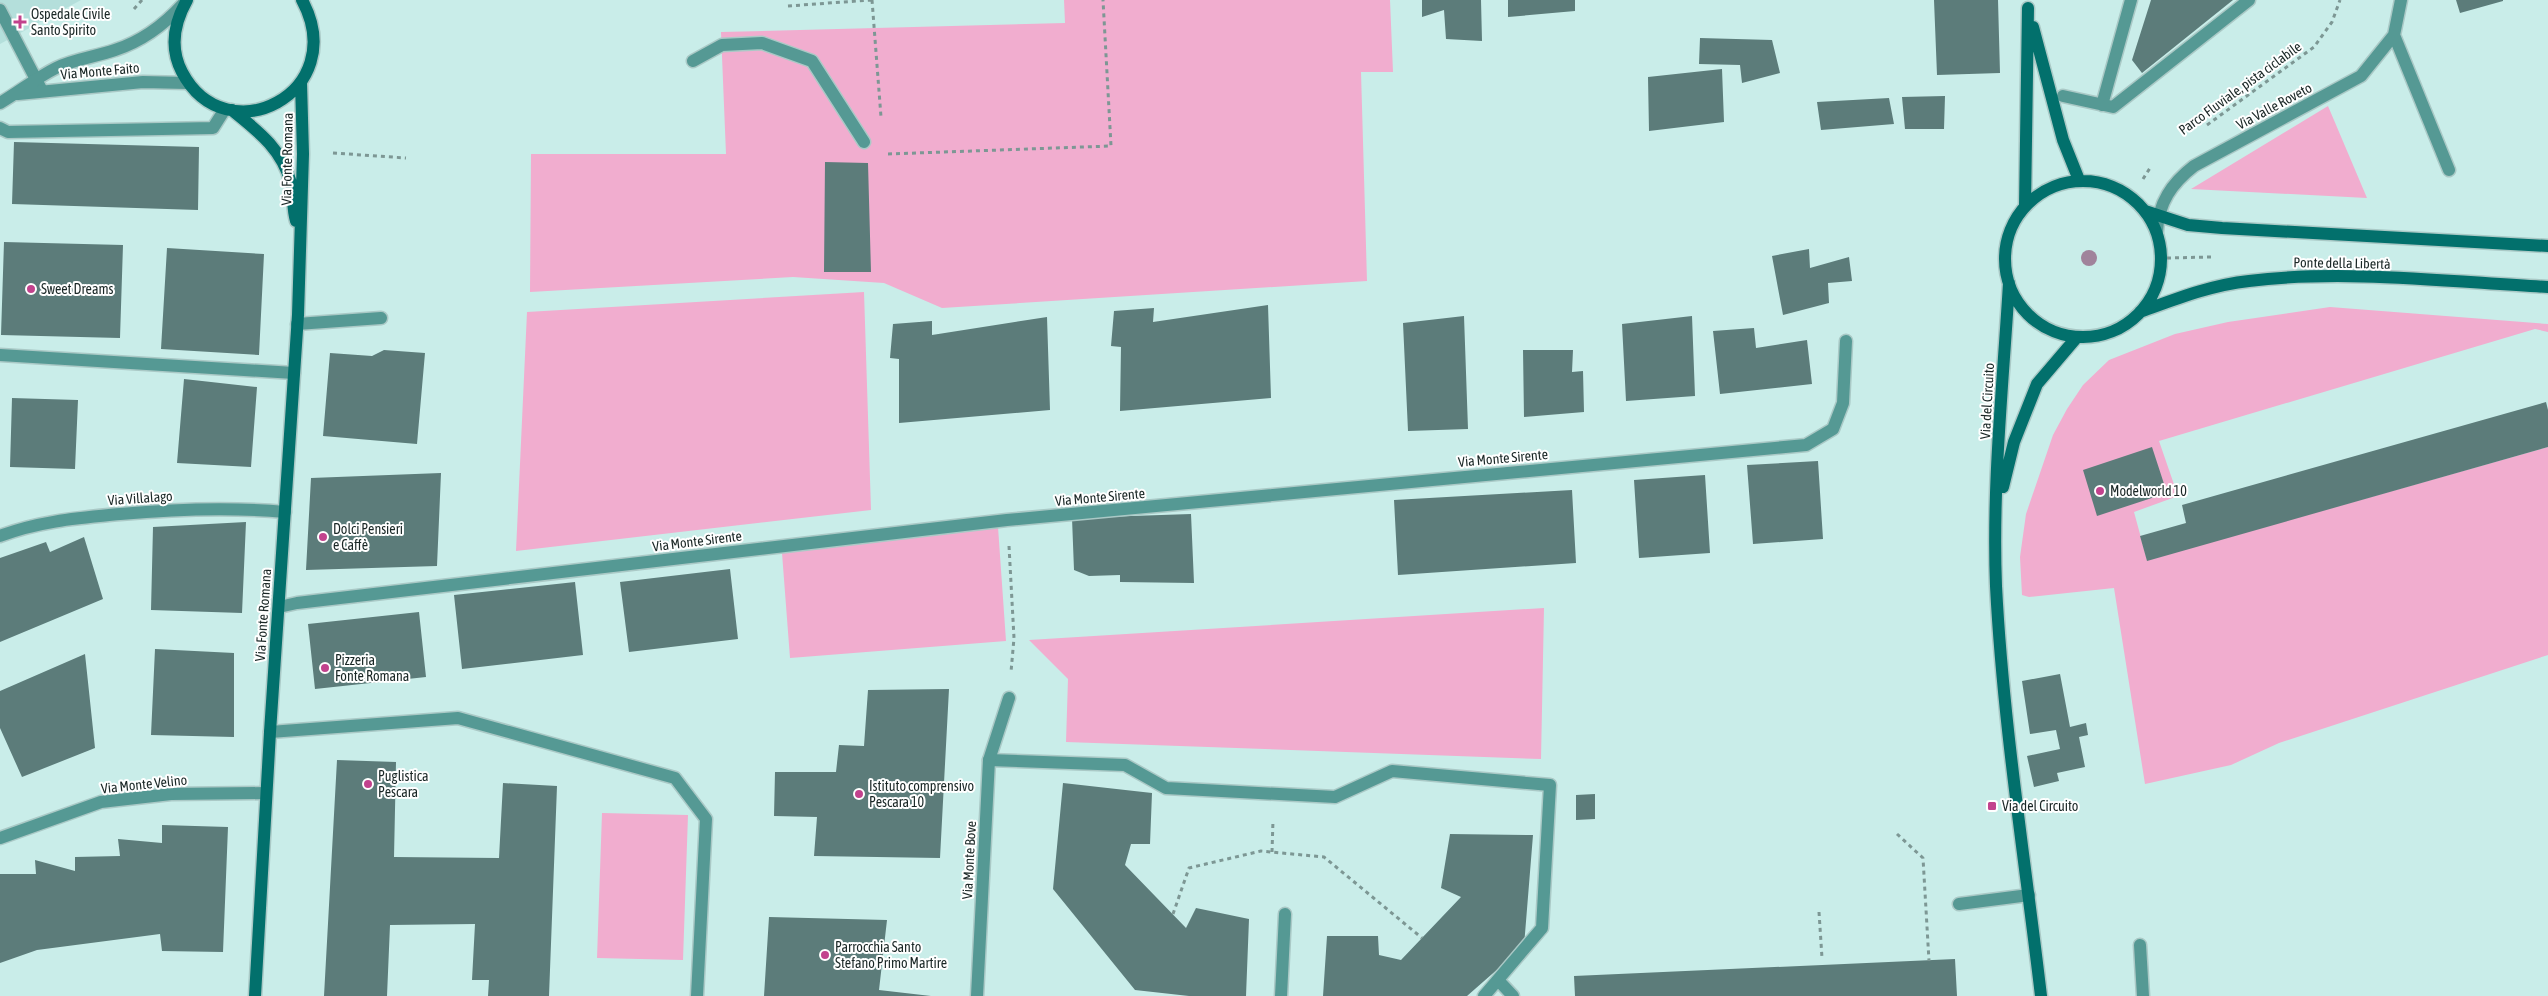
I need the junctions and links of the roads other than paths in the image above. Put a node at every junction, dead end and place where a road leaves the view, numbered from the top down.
1 (8, 0) edge
2 (187, 0) edge
3 (302, 0) edge
4 (316, 0) edge
5 (2131, 0) edge
6 (2249, 0) edge
7 (2401, 0) edge
8 (2028, 4) edge
9 (1, 13) edge
10 (311, 16) junction
11 (2394, 35) junction
12 (693, 61) dead end
13 (188, 83) junction
14 (301, 83) junction
15 (39, 86) junction
16 (2063, 96) dead end
17 (0, 103) edge
18 (2102, 105) junction
19 (228, 110) junction
20 (0, 128) edge
21 (864, 142) dead end
22 (2449, 170) dead end
23 (2080, 180) junction
24 (2025, 206) junction
25 (2145, 210) junction
26 (2159, 217) junction
27 (2157, 232) junction
28 (301, 236) junction
29 (2548, 246) edge
30 (2009, 283) junction
31 (2548, 287) edge
32 (2140, 312) junction
33 (381, 318) dead end
34 (297, 324) junction
35 (2077, 336) junction
36 (1846, 341) dead end
37 (0, 355) edge
38 (294, 372) junction
39 (285, 512) junction
40 (1996, 521) junction
41 (0, 536) edge
42 (279, 607) junction
43 (1009, 698) road end
44 (270, 732) junction
45 (989, 760) junction
46 (266, 793) junction
47 (0, 838) edge
48 (2029, 895) junction
49 (1959, 904) dead end
50 (1285, 914) dead end
51 (2140, 945) dead end
52 (1498, 980) junction
53 (255, 996) edge
54 (697, 996) edge
55 (977, 996) edge
56 (1281, 996) edge
57 (1484, 996) edge
58 (1513, 996) edge
59 (2041, 996) edge
60 (2143, 996) edge

1 - 9 street
2 - 13 main road
2 - 15 street, Via Monte Faito
3 - 10 main road
4 - 10 main road
5 - 18 street
6 - 18 street
7 - 11 street, Via Valle Roveto
8 - 23 main road
8 - 24 main road
9 - 15 street
10 - 14 main road
11 - 22 street
11 - 26 street, Via Valle Roveto
12 - 21 street
13 - 15 street, Via Monte Faito
13 - 19 main road, Via Fonte Romana
14 - 19 main road
14 - 28 main road, Via Fonte Romana
15 - 17 street, Via Monte Faito
16 - 18 street
19 - 20 street
19 - 28 main road, Via Fonte Romana
23 - 24 main road
23 - 25 main road
24 - 30 main road
25 - 26 main road, Ponte della Libertà
25 - 27 main road
26 - 27 street, Via Valle Roveto
26 - 29 main road, Ponte della Libertà
27 - 32 main road
28 - 34 main road, Via Fonte Romana
30 - 35 main road
30 - 40 main road, Via del Circuito
31 - 32 main road, Ponte della Libertà
32 - 35 main road
33 - 34 street
34 - 38 main road, Via Fonte Romana
35 - 40 main road, Via del Circuito
36 - 42 street, Via Monte Sirente
37 - 38 street
38 - 39 main road, Via Fonte Romana
39 - 41 street, Via Villalago
39 - 42 main road, Via Fonte Romana
40 - 48 main road, Via del Circuito
42 - 44 main road, Via Fonte Romana
43 - 45 street, Via Monte Bove
44 - 46 main road, Via Fonte Romana
44 - 54 street
45 - 52 street
45 - 55 street, Via Monte Bove
46 - 47 street, Via Monte Velino
46 - 53 main road, Via Fonte Romana
48 - 49 street
48 - 59 main road, Via del Circuito
50 - 56 street
51 - 60 street
52 - 57 street
52 - 58 street

